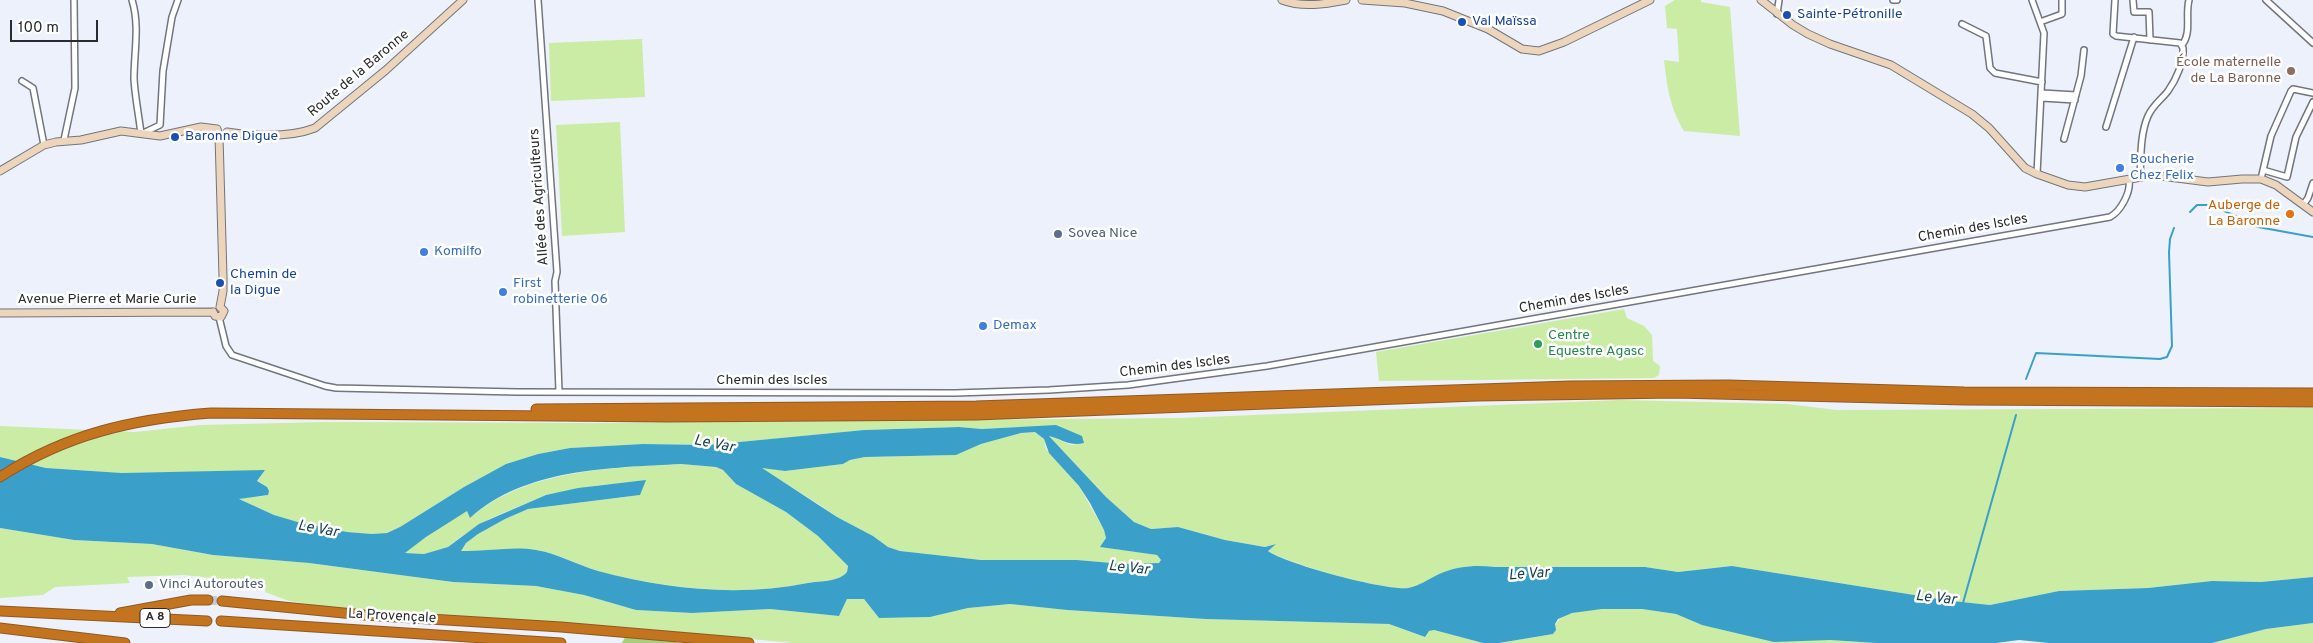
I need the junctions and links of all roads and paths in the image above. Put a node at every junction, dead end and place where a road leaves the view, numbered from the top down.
1 (74, 0) edge
2 (132, 0) edge
3 (178, 0) edge
4 (463, 0) edge
5 (538, 0) edge
6 (1282, 0) edge
7 (1346, 0) edge
8 (1362, 0) edge
9 (1650, 0) edge
10 (1761, 0) edge
11 (1779, 0) edge
12 (2032, 0) edge
13 (2062, 0) edge
14 (2114, 0) edge
15 (2133, 0) edge
16 (2189, 0) edge
17 (2266, 0) edge
18 (1404, 2) edge
19 (1777, 14) junction
20 (2040, 22) junction
21 (1962, 24) dead end
22 (2134, 38) junction
23 (2150, 40) junction
24 (2313, 43) edge
25 (2182, 45) junction
26 (2084, 50) dead end
27 (22, 81) dead end
28 (2042, 82) junction
29 (2313, 93) edge
30 (2042, 96) junction
31 (2076, 97) junction
32 (2313, 102) edge
33 (2106, 127) dead end
34 (222, 133) junction
35 (141, 134) junction
36 (2064, 139) dead end
37 (64, 140) junction
38 (44, 146) junction
39 (2263, 170) junction
40 (0, 171) edge
41 (2037, 174) junction
42 (2140, 178) junction
43 (2261, 179) junction
44 (2129, 180) junction
45 (2313, 182) edge
46 (2303, 206) junction
47 (2313, 212) edge
48 (220, 307) junction
49 (213, 312) junction
50 (0, 313) edge
51 (220, 317) junction
52 (559, 392) junction
53 (2313, 393) edge
54 (2313, 402) edge
55 (144, 417) junction
56 (0, 470) edge
57 (0, 477) edge
58 (208, 600) tunnel mouth
59 (222, 601) tunnel mouth
60 (0, 611) edge
61 (102, 616) junction
62 (207, 620) dead end
63 (221, 621) dead end
64 (0, 628) edge
65 (125, 643) edge
66 (561, 643) edge
67 (749, 643) edge

1 - 37 street
2 - 35 street
3 - 35 street
4 - 34 main road, Route de la Baronne
5 - 52 street, Allée des Agriculteurs
6 - 7 main road
8 - 18 main road
9 - 18 main road
10 - 19 main road
11 - 19 street
12 - 20 street
13 - 20 street
14 - 22 street
15 - 23 street
16 - 25 street
17 - 24 street
19 - 41 main road
20 - 28 street
21 - 28 street
22 - 23 street
22 - 33 street
23 - 25 street
25 - 42 street
26 - 31 street
27 - 38 street
28 - 30 street
29 - 39 street
30 - 31 street
30 - 41 street
31 - 36 street
32 - 39 street
34 - 35 main road, Route de la Baronne
34 - 48 main road
35 - 37 main road, Route de la Baronne
37 - 38 main road, Route de la Baronne
38 - 40 main road, Route de la Baronne
39 - 43 street
41 - 44 main road
42 - 43 main road
42 - 44 main road
43 - 46 main road
44 - 52 street, Chemin des Iscles
45 - 46 street
46 - 47 main road
48 - 49 main road
48 - 51 main road
49 - 50 main road, Avenue Pierre et Marie Curie
49 - 51 main road
51 - 52 street, Chemin des Iscles
53 - 55 highway
54 - 55 highway
55 - 56 highway
55 - 57 highway
58 - 61 highway
59 - 67 highway
60 - 61 highway, A 8
61 - 62 highway, A 8
63 - 66 highway, La Provençale
64 - 65 highway

